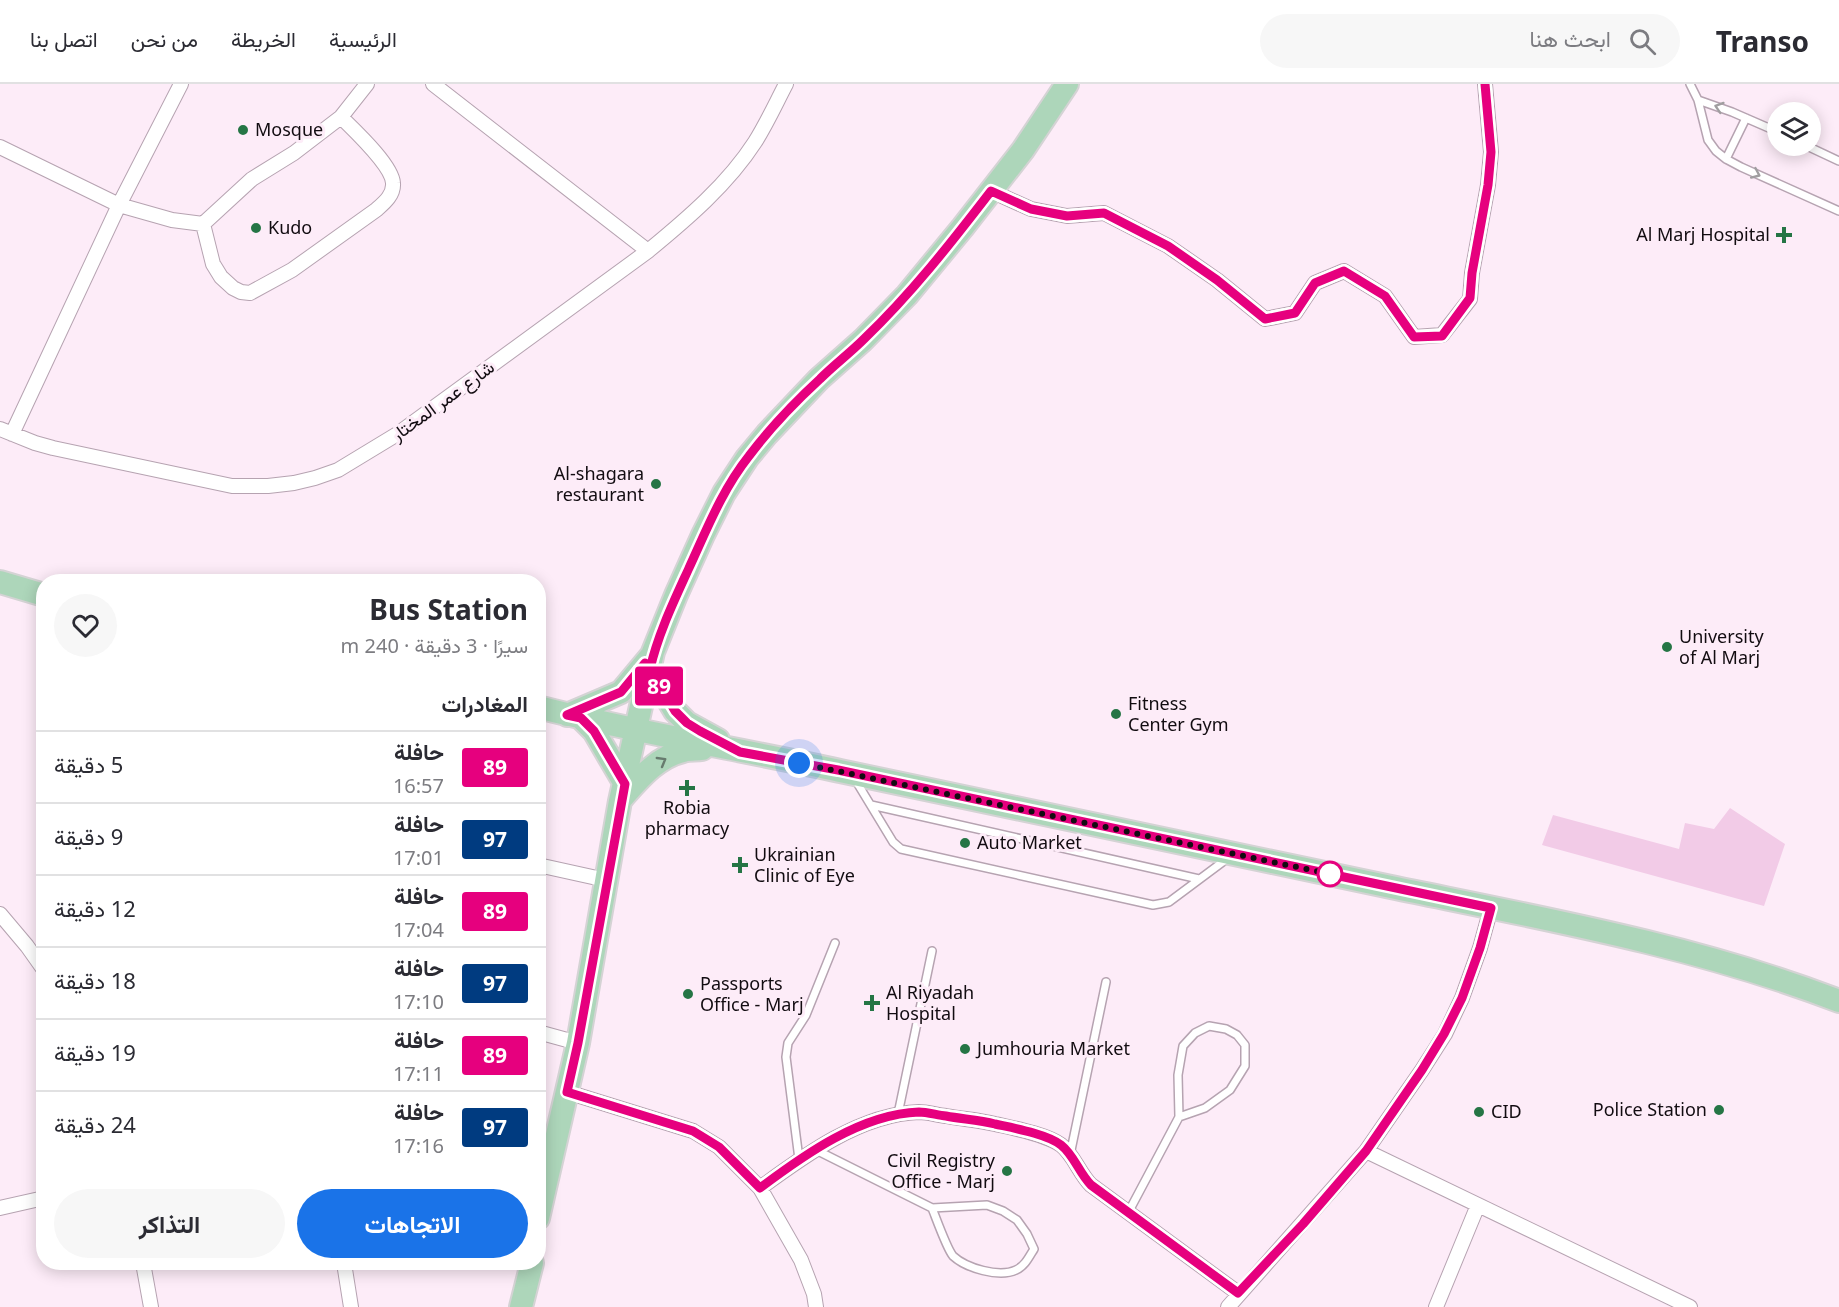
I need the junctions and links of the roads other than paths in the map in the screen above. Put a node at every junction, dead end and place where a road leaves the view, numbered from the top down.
1 (181, 84) edge
2 (367, 84) edge
3 (433, 84) edge
4 (786, 84) edge
5 (1067, 84) edge
6 (1485, 84) edge
7 (1690, 84) edge
8 (1698, 100) junction
9 (341, 117) junction
10 (1746, 118) junction
11 (1767, 127) edge
12 (0, 147) edge
13 (1821, 152) edge
14 (1726, 159) junction
15 (1839, 160) edge
16 (991, 191) junction
17 (119, 205) junction
18 (1839, 210) edge
19 (203, 224) junction
20 (648, 251) junction
21 (6, 431) edge
22 (0, 582) edge
23 (36, 593) edge
24 (652, 661) junction
25 (546, 709) edge
26 (574, 716) junction
27 (637, 730) junction
28 (731, 750) junction
29 (851, 773) junction
30 (623, 792) junction
31 (871, 805) junction
32 (1234, 854) junction
33 (546, 867) edge
34 (1199, 879) junction
35 (606, 880) junction
36 (1491, 908) junction
37 (0, 914) edge
38 (835, 943) dead end
39 (932, 951) dead end
40 (36, 959) edge
41 (1106, 982) dead end
42 (1839, 1001) edge
43 (546, 1034) edge
44 (578, 1043) junction
45 (567, 1092) junction
46 (898, 1114) junction
47 (1179, 1117) junction
48 (816, 1150) junction
49 (1366, 1151) junction
50 (1070, 1155) junction
51 (800, 1159) junction
52 (546, 1183) edge
53 (760, 1188) junction
54 (36, 1200) edge
55 (1478, 1205) junction
56 (0, 1208) edge
57 (932, 1208) junction
58 (1128, 1213) junction
59 (144, 1270) edge
60 (345, 1270) edge
61 (530, 1270) edge
62 (1238, 1293) junction
63 (151, 1307) edge
64 (351, 1307) edge
65 (521, 1307) edge
66 (816, 1307) edge
67 (1228, 1307) edge
68 (1437, 1307) edge
69 (1690, 1307) edge

1 - 17 street
2 - 9 street
3 - 20 street
4 - 20 street, شارع عمر المختار
5 - 16 main road
6 - 16 street
7 - 8 lane
10 -> 8 lane
8 - 14 lane
9 - 19 street
9 - 19 street
10 - 11 lane
10 - 14 lane
12 - 17 street
13 - 15 lane
14 -> 18 lane
16 - 24 main road
17 - 19 street
17 - 21 street
20 - 21 street, شارع عمر المختار
22 - 23 main road
24 - 26 main road
24 - 27 main road
24 - 28 main road
25 - 26 main road
26 - 27 main road
26 - 30 main road
27 - 28 main road
27 - 30 main road
28 - 29 main road
30 -> 28 main road
29 - 31 lane
29 - 32 main road
30 - 35 main road
31 - 34 lane
31 - 34 lane
32 - 34 lane
32 - 36 main road
33 - 35 street
35 - 44 main road
36 - 42 main road
36 - 49 street
37 - 40 street
38 - 51 lane
39 - 46 lane
41 - 50 lane
43 - 44 street
44 - 45 main road
45 - 52 main road
45 - 53 street
46 - 48 street
46 - 50 street
47 - 47 lane
47 - 58 lane
48 - 51 street
48 - 57 lane
49 - 55 street
49 - 62 street
50 - 58 street
51 - 53 street
53 - 66 street
54 - 56 street
55 - 68 street
55 - 69 street
57 - 57 lane
58 - 62 street
59 - 63 street
60 - 64 street
61 - 65 main road
62 - 67 street

